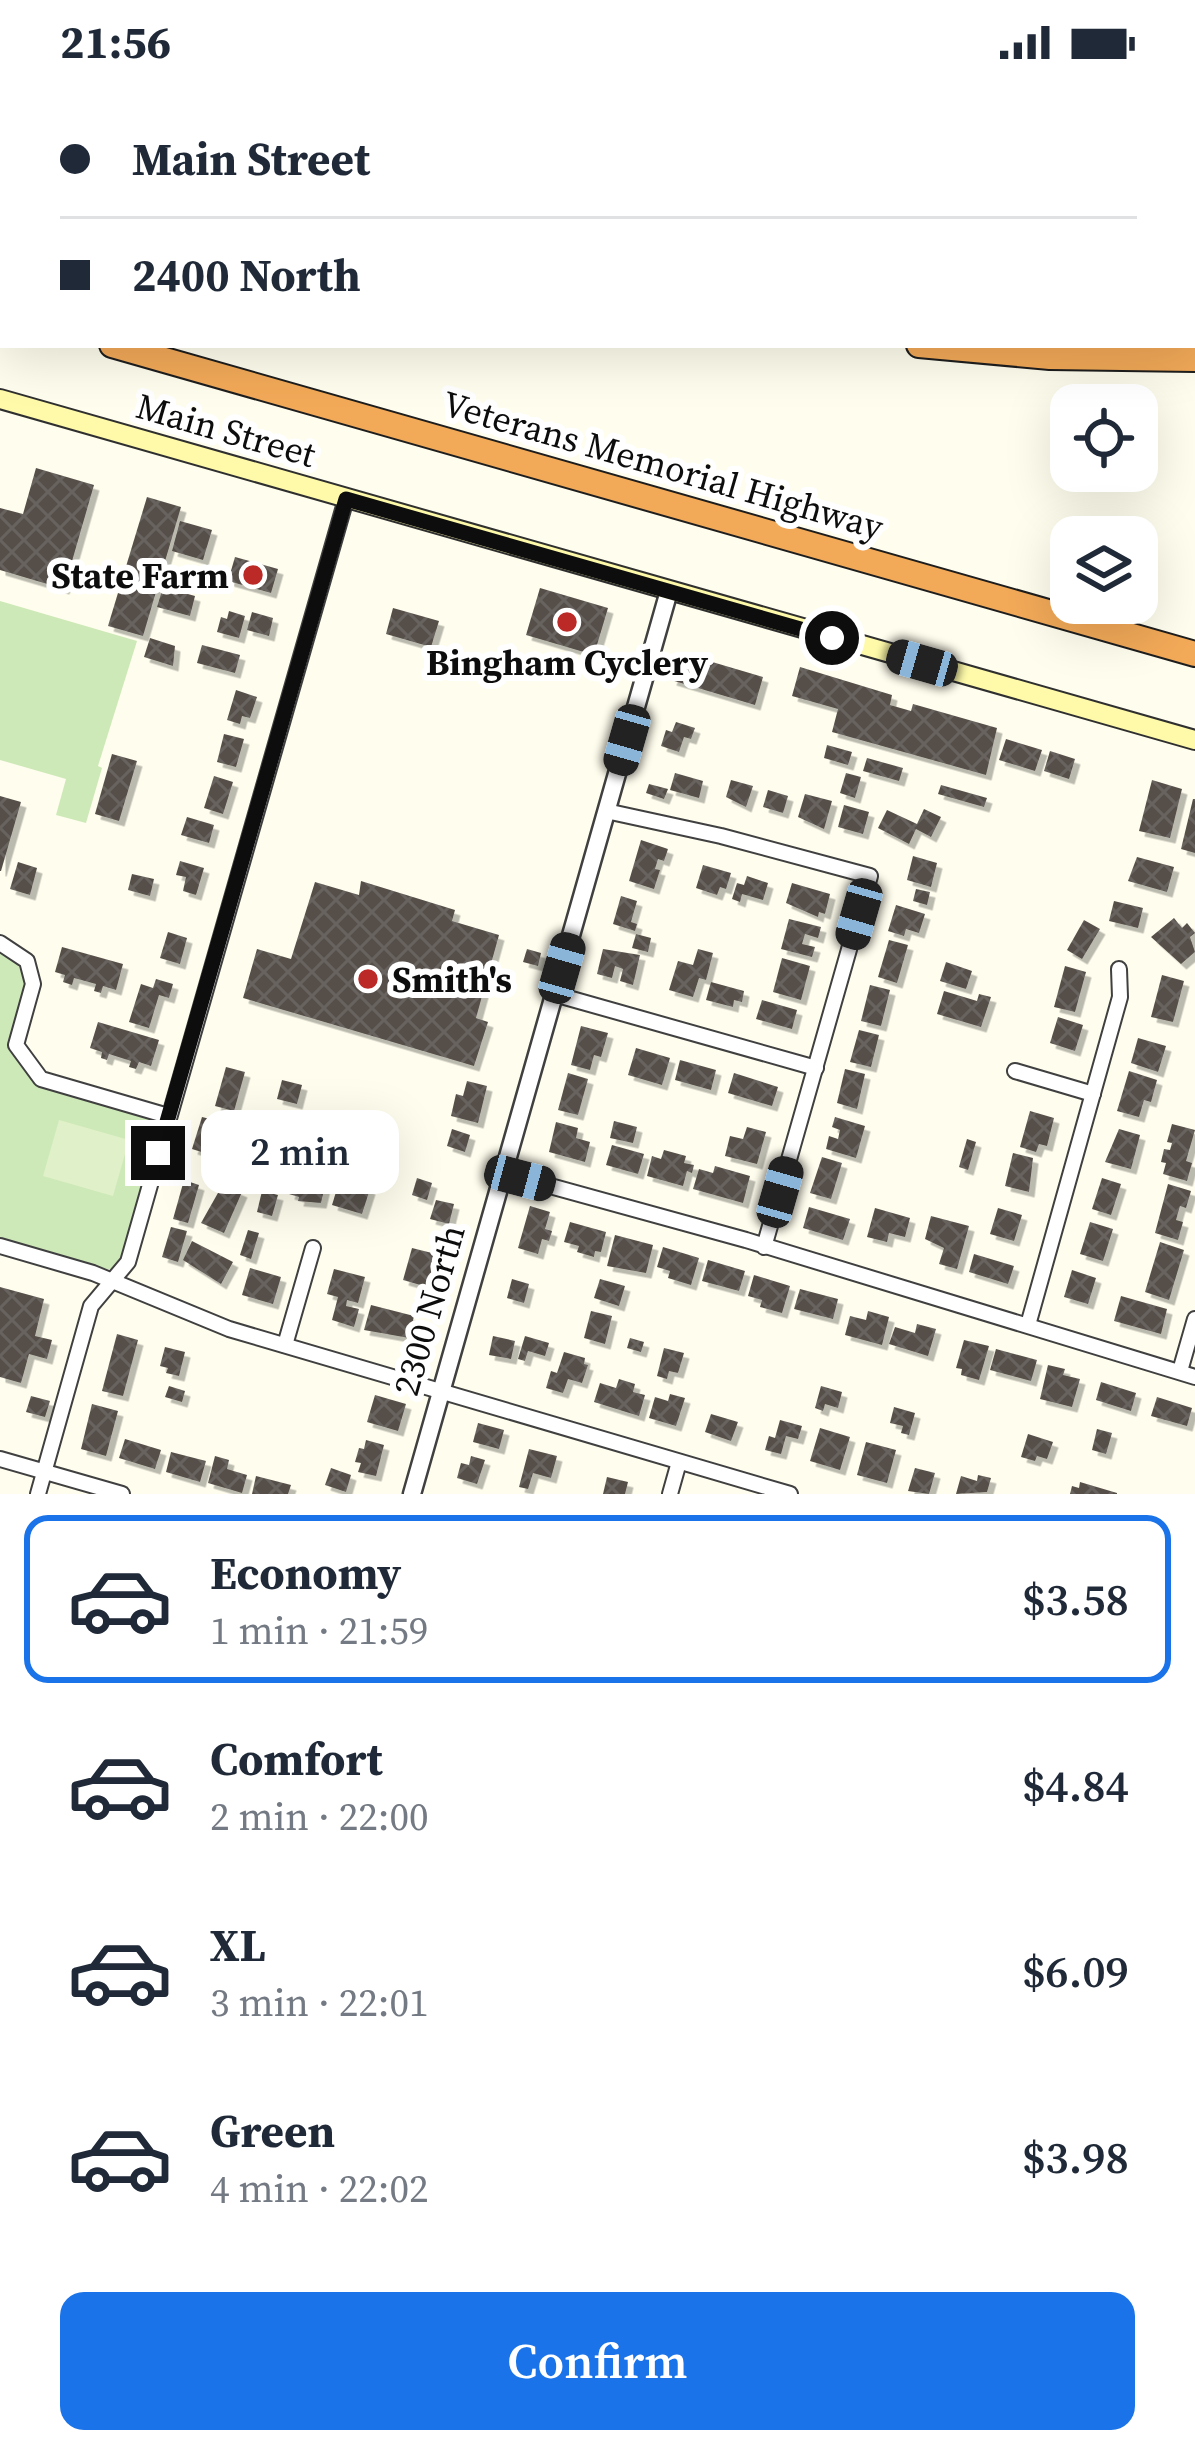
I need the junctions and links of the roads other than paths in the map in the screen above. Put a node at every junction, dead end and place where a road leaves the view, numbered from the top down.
1 (123, 348) edge
2 (952, 348) edge
3 (1195, 359) edge
4 (0, 399) edge
5 (346, 499) junction
6 (669, 591) junction
7 (1195, 654) edge
8 (1195, 740) edge
9 (606, 811) junction
10 (0, 943) edge
11 (1119, 969) dead end
12 (554, 994) junction
13 (816, 1068) junction
14 (1015, 1071) dead end
15 (1093, 1094) junction
16 (168, 1116) junction
17 (502, 1173) junction
18 (0, 1246) edge
19 (764, 1246) junction
20 (313, 1248) dead end
21 (112, 1282) junction
22 (1195, 1319) edge
23 (1028, 1324) junction
24 (285, 1346) junction
25 (1187, 1374) edge
26 (440, 1391) junction
27 (0, 1459) edge
28 (679, 1462) junction
29 (44, 1471) junction
30 (38, 1494) edge
31 (122, 1494) edge
32 (412, 1494) edge
33 (670, 1494) edge
34 (790, 1494) edge

1 - 7 highway, Veterans Memorial Highway
2 - 3 highway
4 - 5 main road, Main Street
5 - 6 main road, Main Street
5 - 16 street
6 - 8 main road, Main Street
6 - 9 street, 2300 North
9 - 12 street, 2300 North
9 - 13 street
10 - 16 street
11 - 15 street
12 - 13 street
12 - 17 street, 2300 North
13 - 19 street
14 - 15 street
15 - 23 street
16 - 21 street
17 - 19 street
17 - 26 street, 2300 North
18 - 21 street
19 - 23 street
20 - 24 street
21 - 24 street
21 - 29 street
22 - 25 street
23 - 25 street
24 - 26 street
26 - 28 street
26 - 32 street, 2300 North
27 - 29 street
28 - 33 street
28 - 34 street
29 - 30 street
29 - 31 street

